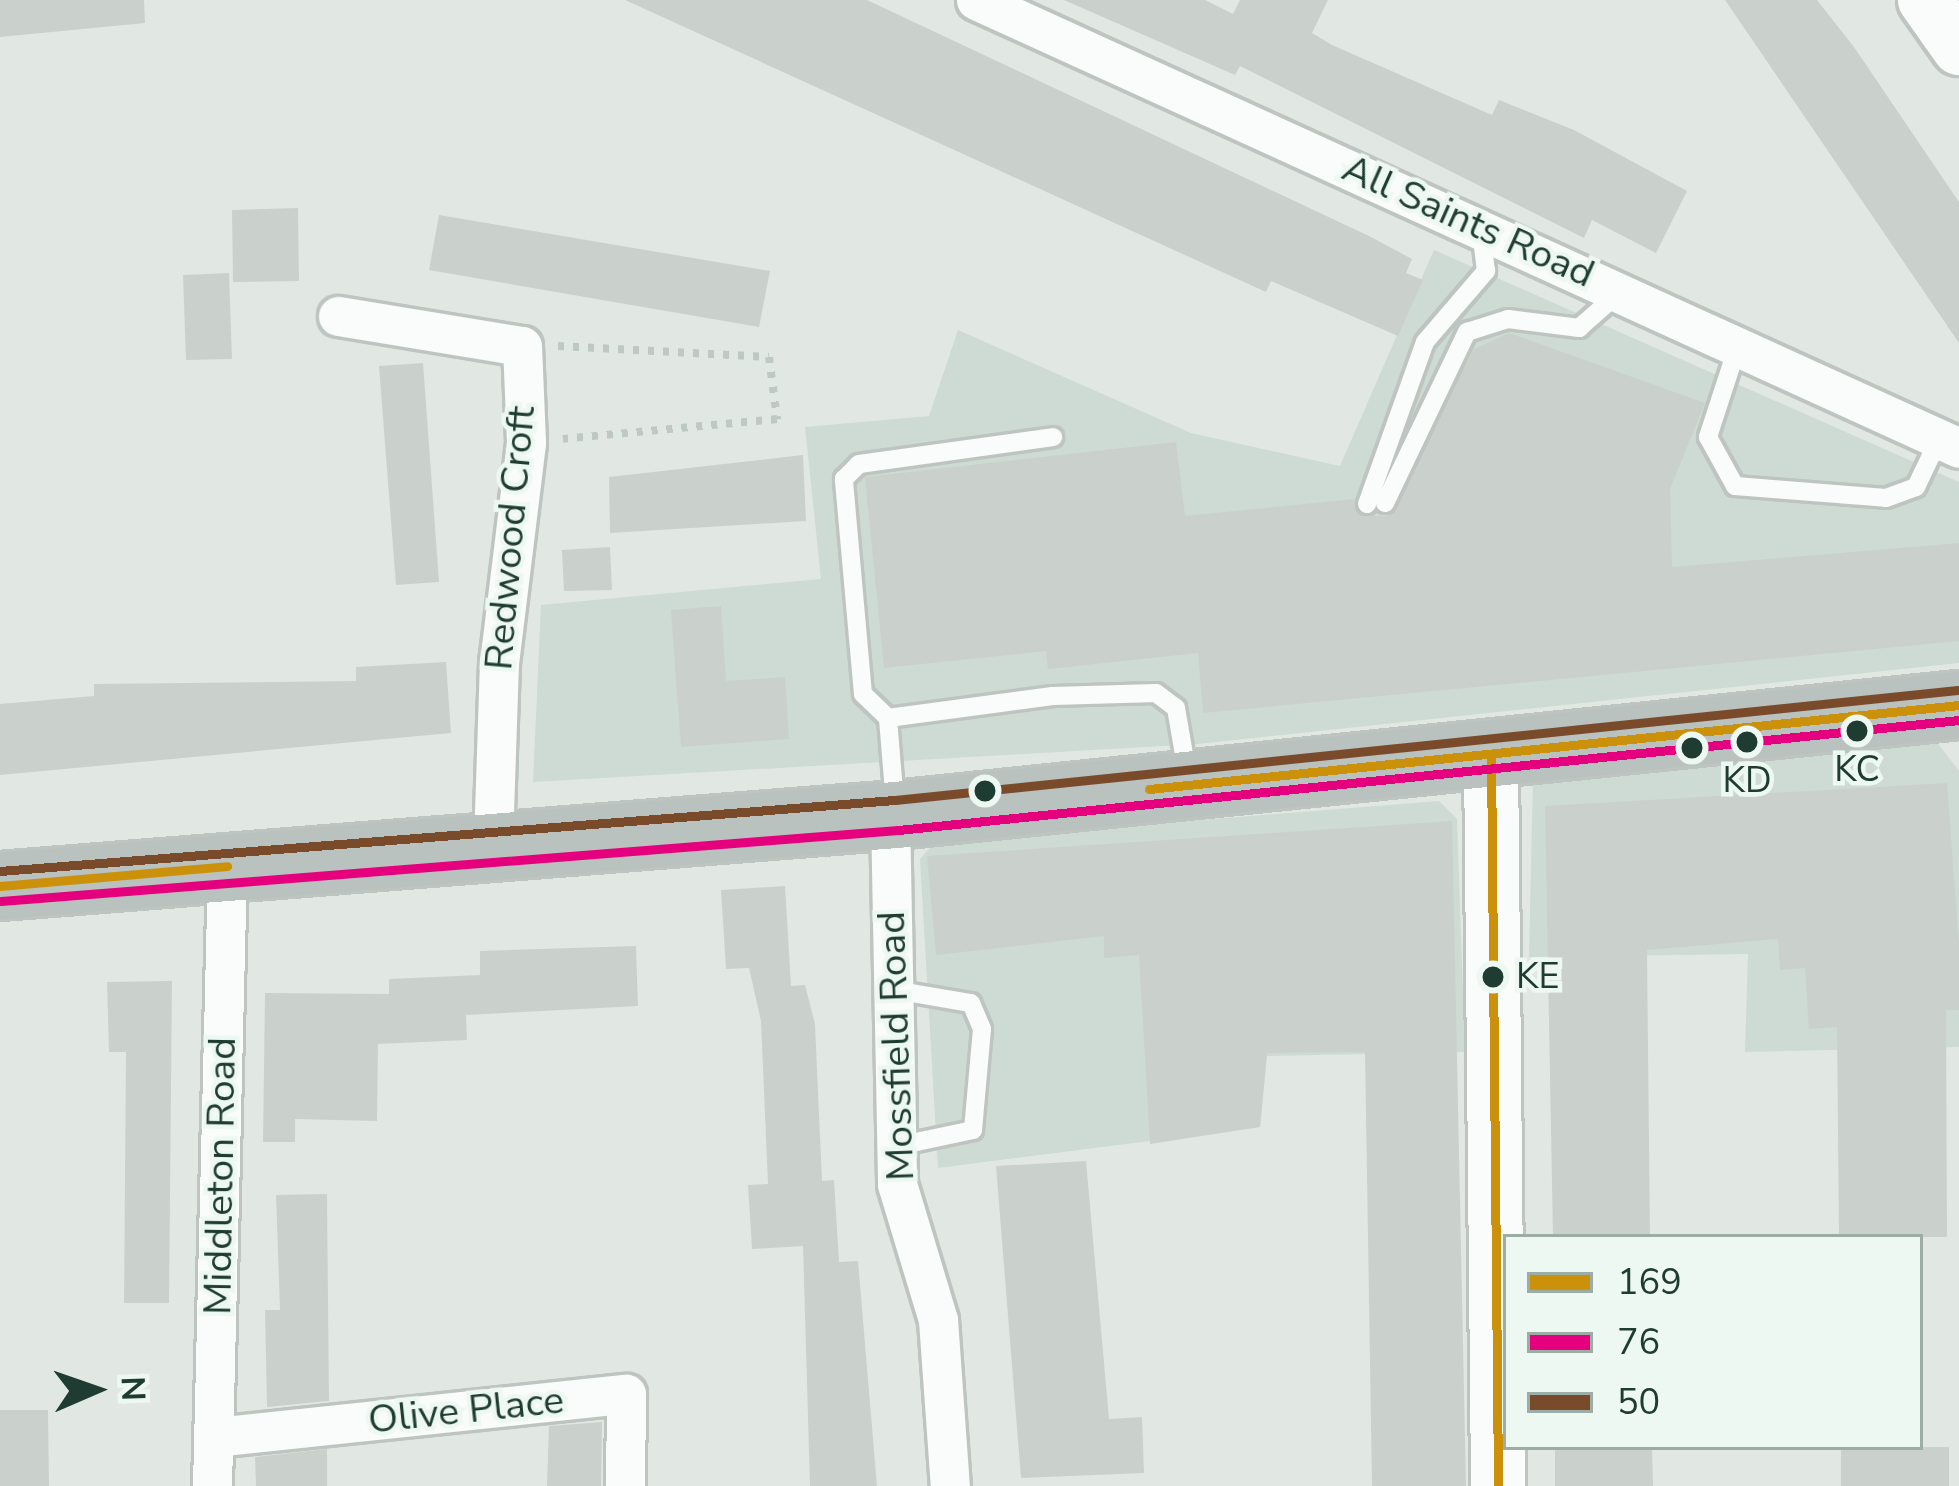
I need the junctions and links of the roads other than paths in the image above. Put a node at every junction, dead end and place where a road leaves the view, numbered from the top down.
1 (976, 0) edge
2 (1925, 0) edge
3 (1959, 48) edge
4 (1478, 226) junction
5 (1621, 291) junction
6 (338, 316) dead end
7 (1738, 345) junction
8 (1053, 437) dead end
9 (1949, 444) edge
10 (1959, 706) edge
11 (888, 718) junction
12 (1491, 755) junction
13 (1189, 787) junction
14 (893, 815) junction
15 (493, 844) junction
16 (227, 866) junction
17 (0, 886) edge
18 (895, 990) junction
19 (897, 1146) junction
20 (214, 1437) junction
21 (212, 1486) edge
22 (625, 1486) edge
23 (950, 1486) edge
24 (1498, 1486) edge

1 - 4 street, All Saints Road
2 - 3 main road
4 - 5 street, All Saints Road
4 - 5 lane
5 - 7 street, All Saints Road
6 - 15 street, Redwood Croft
7 - 9 street, All Saints Road
7 - 9 lane
8 - 11 lane
10 - 12 highway
11 - 13 lane
11 - 14 lane
12 - 13 highway
12 - 24 main road
13 - 14 highway
14 - 15 highway
14 - 18 street, Mossfield Road
15 - 16 highway
16 - 17 highway
16 - 20 street, Middleton Road
18 - 19 street, Mossfield Road
18 - 19 lane
19 - 23 street, Mossfield Road
20 - 21 street, Middleton Road
20 - 22 street, Olive Place

